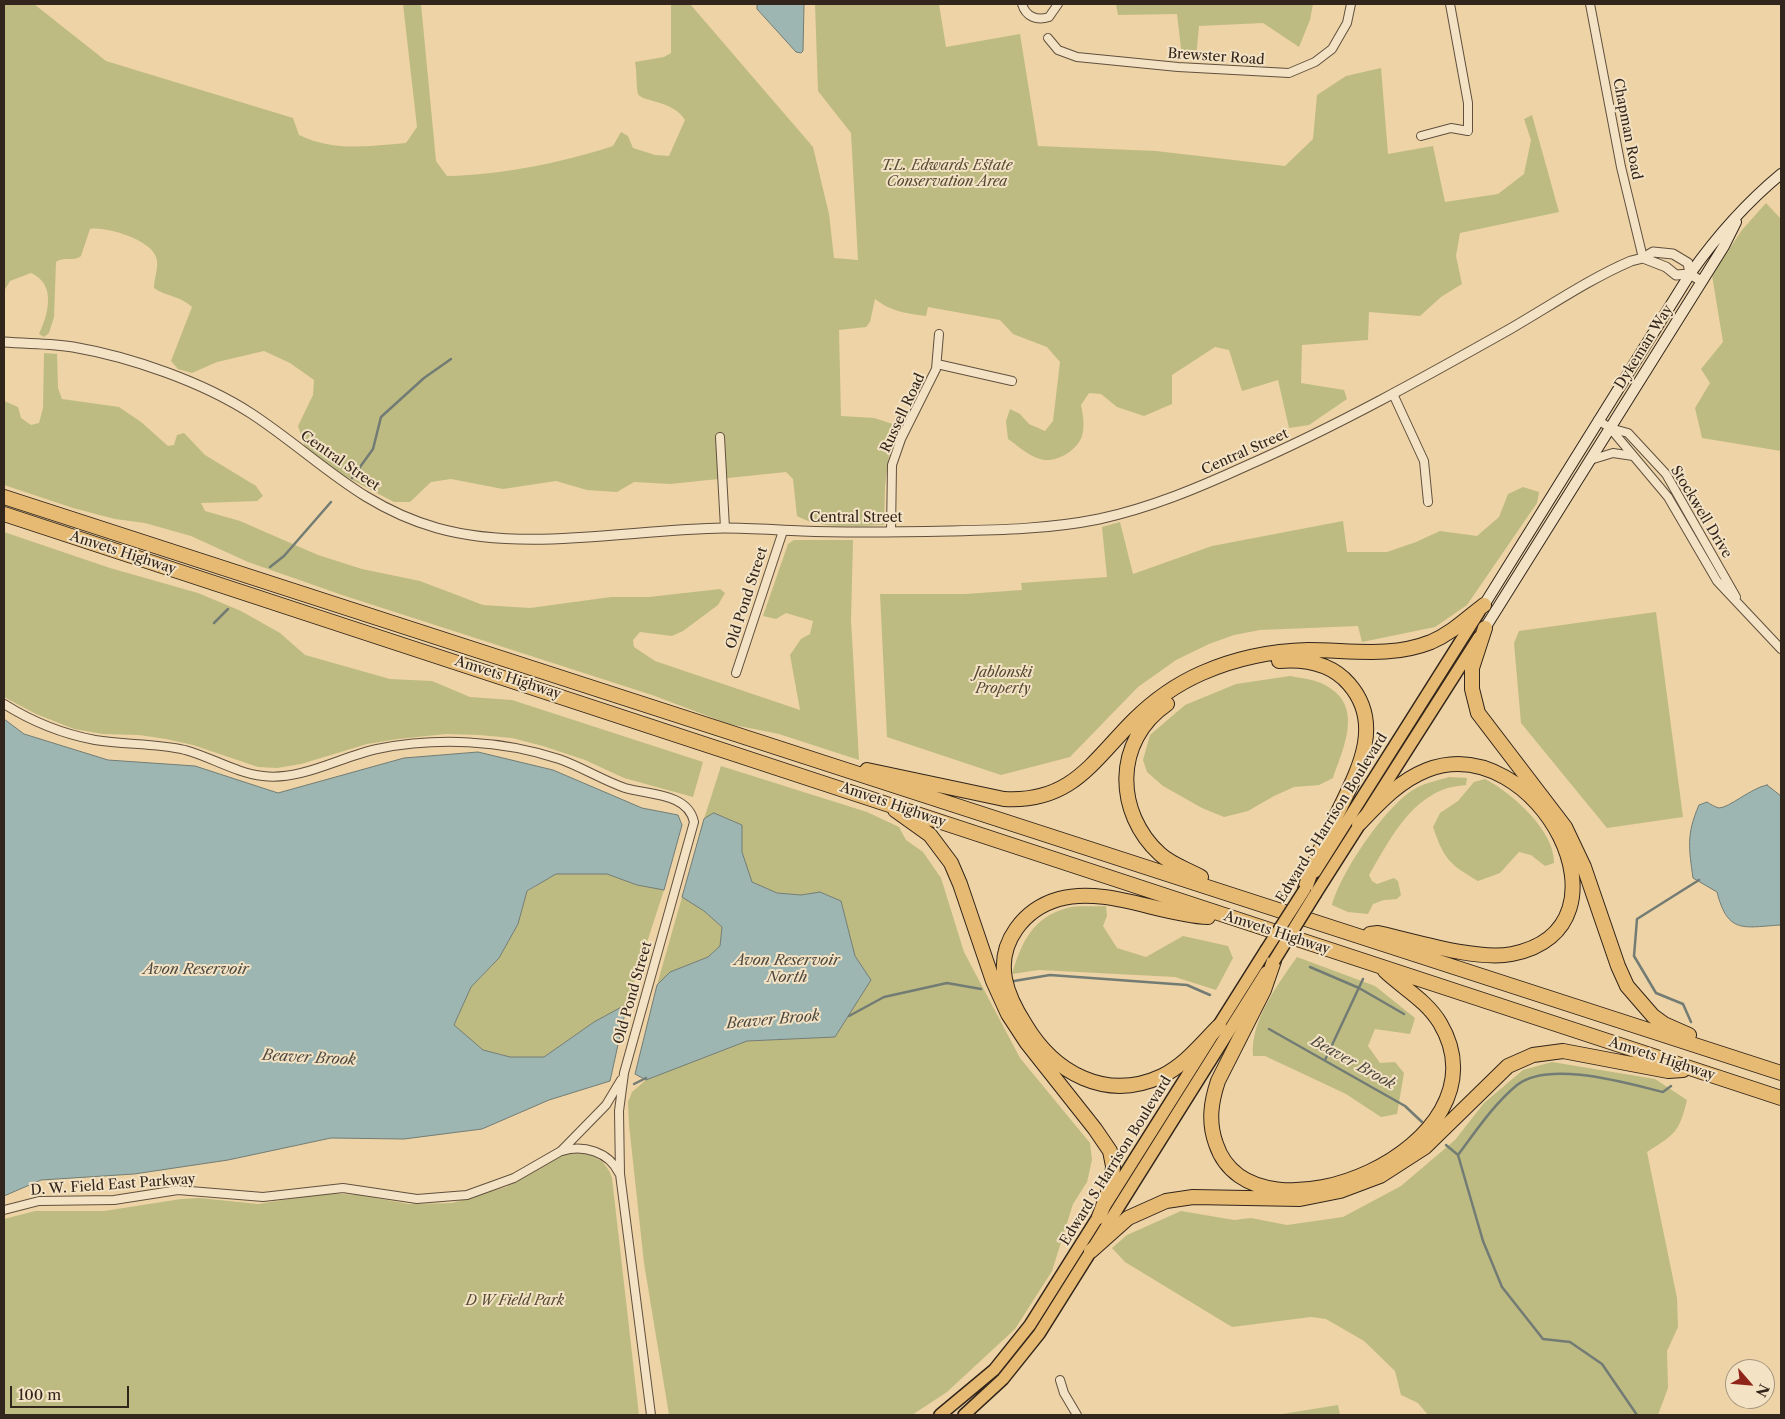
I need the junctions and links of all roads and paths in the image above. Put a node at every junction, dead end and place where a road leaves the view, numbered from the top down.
1 (1022, 4) edge
2 (1058, 4) edge
3 (1351, 4) edge
4 (1450, 4) edge
5 (1590, 4) edge
6 (1048, 38) dead end
7 (1420, 136) dead end
8 (1781, 174) edge
9 (1740, 215) junction
10 (1643, 258) junction
11 (1690, 274) junction
12 (1701, 281) junction
13 (939, 334) dead end
14 (4, 342) edge
15 (937, 364) junction
16 (1012, 381) dead end
17 (1393, 394) junction
18 (1598, 420) junction
19 (1610, 428) junction
20 (720, 437) dead end
21 (1634, 456) junction
22 (1590, 460) junction
23 (4, 497) edge
24 (1428, 502) dead end
25 (4, 514) edge
26 (725, 528) junction
27 (783, 530) junction
28 (891, 532) junction
29 (1738, 602) junction
30 (1484, 604) junction
31 (1485, 628) junction
32 (1781, 649) edge
33 (736, 674) dead end
34 (4, 704) edge
35 (841, 770) junction
36 (887, 804) junction
37 (1359, 824) junction
38 (1310, 891) junction
39 (1224, 893) junction
40 (1229, 918) junction
41 (1355, 935) junction
42 (1270, 955) junction
43 (1381, 968) junction
44 (1219, 1026) junction
45 (1717, 1053) junction
46 (1696, 1070) junction
47 (624, 1073) junction
48 (1781, 1073) edge
49 (1781, 1098) edge
50 (561, 1151) junction
51 (620, 1174) junction
52 (4, 1210) edge
53 (1099, 1217) junction
54 (1091, 1251) junction
55 (1060, 1380) dead end
56 (651, 1415) edge
57 (940, 1415) edge
58 (964, 1415) edge
59 (1077, 1415) edge

1 - 2 street
3 - 6 street, Brewster Road
4 - 7 street
5 - 10 street, Chapman Road
8 - 9 main road
9 - 11 main road
9 - 12 main road
10 - 11 street
10 - 11 street, Central Street
10 - 17 street, Central Street
11 - 12 street
11 - 18 main road, Dykeman Way
12 - 19 main road, Dykeman Way
13 - 15 street, Russell Road
14 - 26 street, Central Street
15 - 16 street
15 - 28 street, Russell Road
17 - 24 street
17 - 28 street, Central Street
18 - 19 street, Stockwell Drive
18 - 30 main road, Edward S Harrison Boulevard
19 - 21 street, Stockwell Drive
19 - 22 main road, Edward S Harrison Boulevard
19 - 29 street, Stockwell Drive
20 - 26 street
21 - 22 street
21 - 29 street, Stockwell Drive
22 - 31 main road, Edward S Harrison Boulevard
23 - 35 highway, Amvets Highway
25 - 36 highway, Amvets Highway
26 - 27 street, Central Street
27 - 28 street, Central Street
27 - 33 street, Old Pond Street
29 - 32 street, Stockwell Drive
30 - 35 highway
30 - 38 main road, Edward S Harrison Boulevard
31 - 37 main road, Edward S Harrison Boulevard
31 - 45 highway
34 - 47 street, Old Pond Street
35 - 39 highway, Amvets Highway
36 - 40 highway, Amvets Highway
36 - 53 highway
37 - 38 main road, Edward S Harrison Boulevard
37 - 41 highway
38 - 39 highway
38 - 42 main road, Edward S Harrison Boulevard, bridge
39 - 41 highway, Amvets Highway
40 - 43 highway, Amvets Highway
40 - 44 highway
41 - 45 highway, Amvets Highway
42 - 43 highway
42 - 44 main road, Edward S Harrison Boulevard
42 - 54 main road, Edward S Harrison Boulevard
43 - 46 highway, Amvets Highway
44 - 53 main road, Edward S Harrison Boulevard
45 - 48 highway, Amvets Highway
46 - 49 highway, Amvets Highway
46 - 54 highway
47 - 50 street, D. W. Field East Parkway
47 - 51 street, Old Pond Street
50 - 51 street
50 - 52 street, D. W. Field East Parkway
51 - 56 street, Old Pond Street
53 - 57 main road, Edward S Harrison Boulevard
54 - 58 main road, Edward S Harrison Boulevard
55 - 59 street

